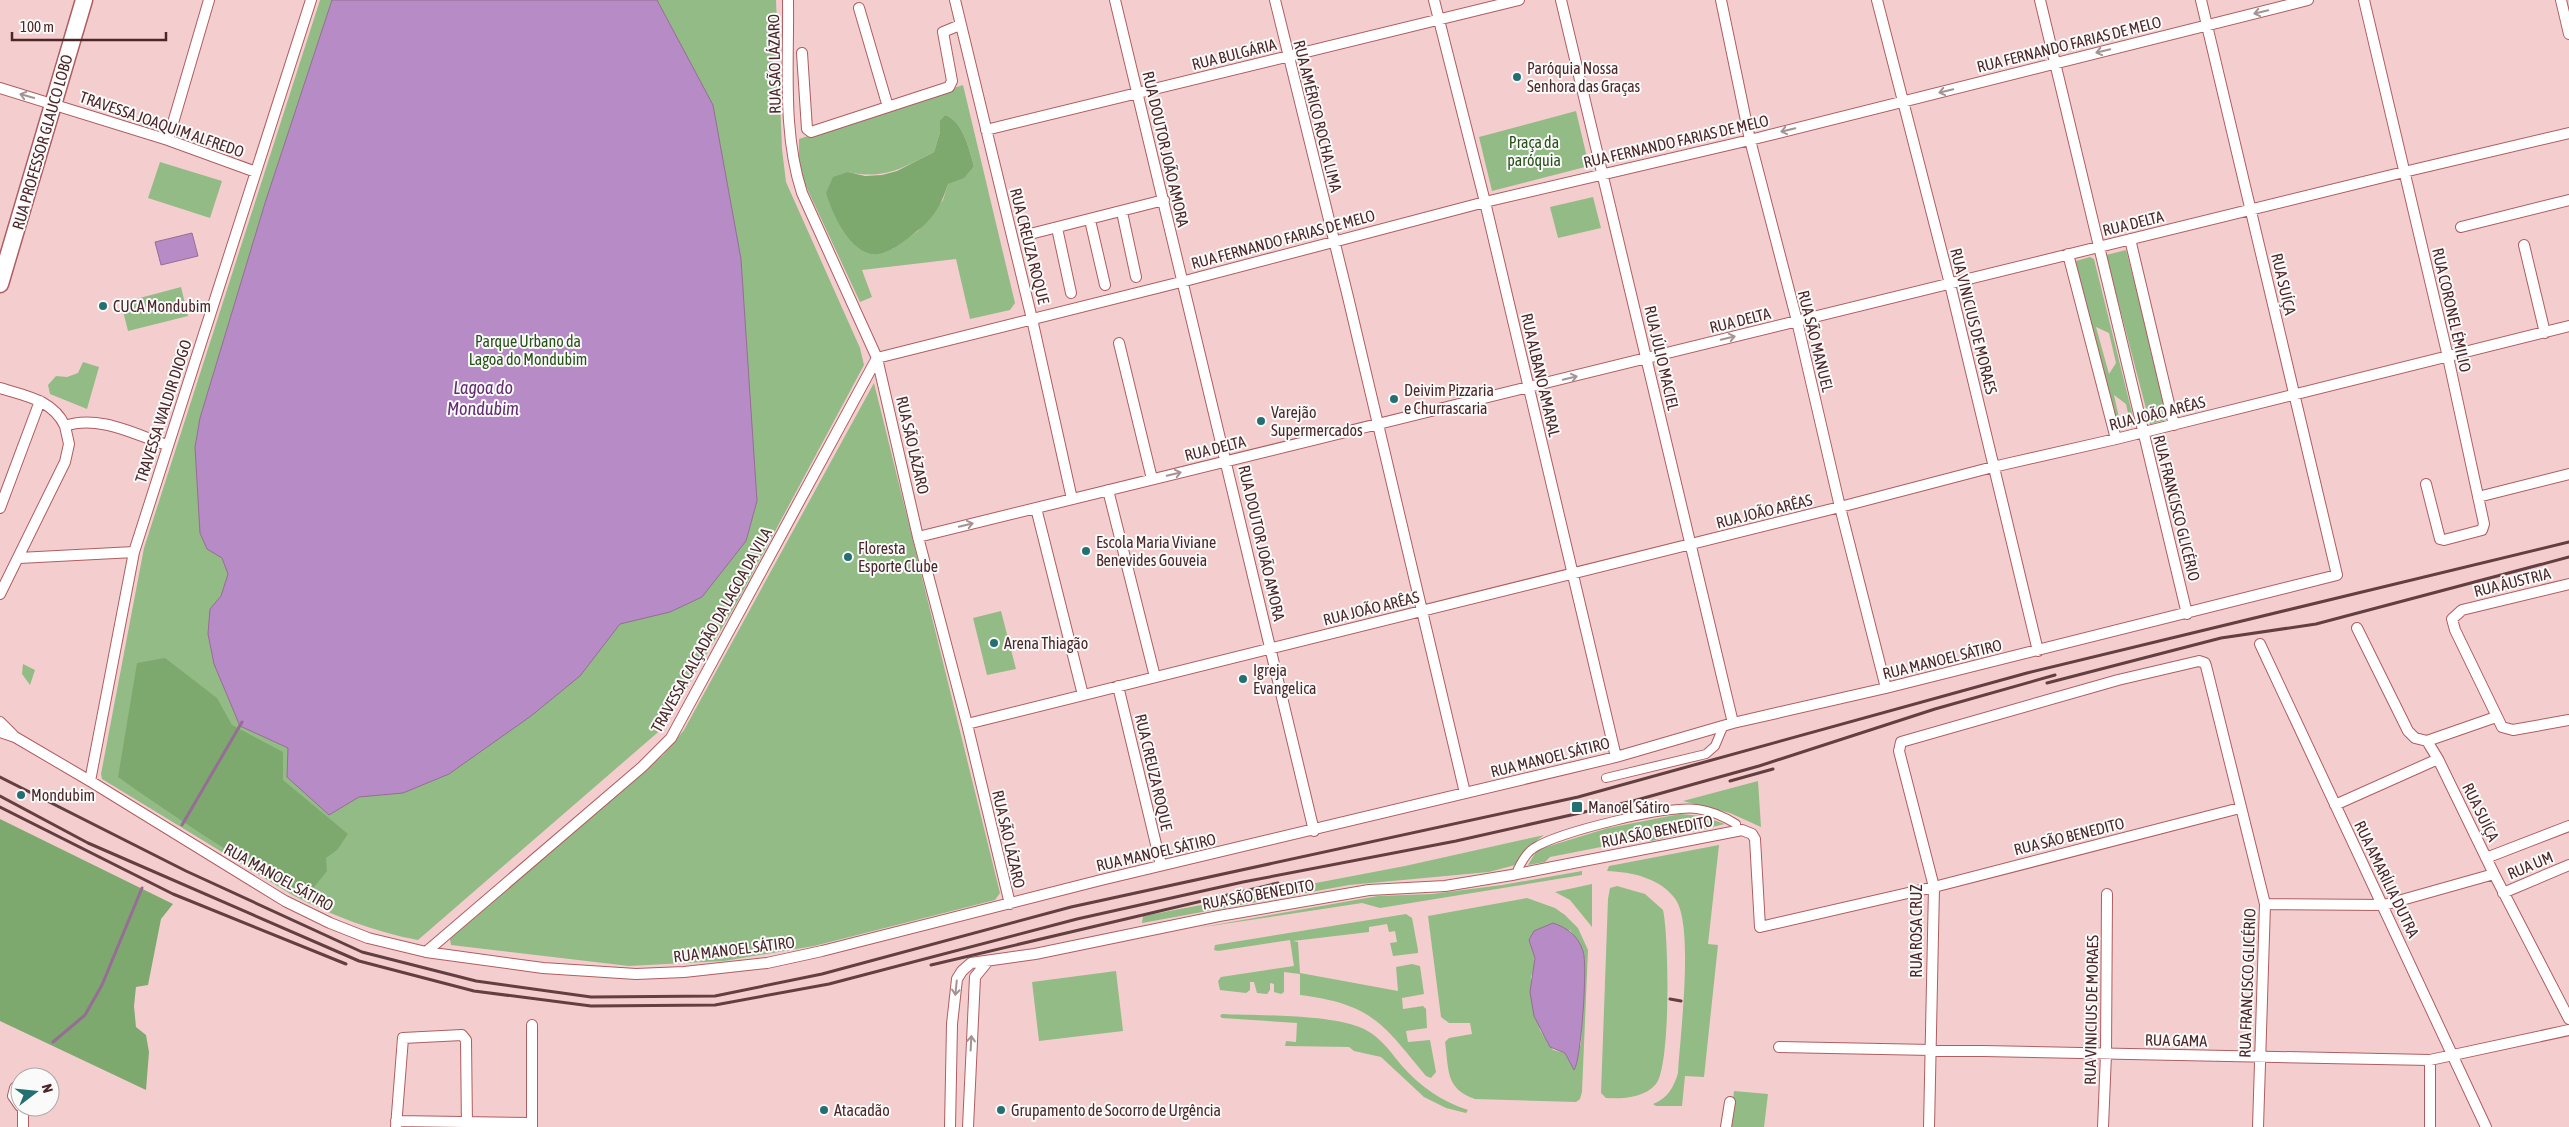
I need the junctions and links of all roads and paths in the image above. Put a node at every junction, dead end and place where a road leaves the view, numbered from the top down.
1 (84, 0) edge
2 (209, 0) edge
3 (311, 0) edge
4 (788, 0) edge
5 (955, 0) edge
6 (1116, 0) edge
7 (1274, 0) edge
8 (1434, 0) edge
9 (1519, 0) edge
10 (1560, 0) edge
11 (1721, 0) edge
12 (1877, 0) edge
13 (2040, 0) edge
14 (2201, 0) edge
15 (2308, 0) edge
16 (2364, 0) edge
17 (2561, 0) edge
18 (859, 8) dead end
19 (1439, 20) junction
20 (960, 25) junction
21 (2207, 25) junction
22 (2569, 34) edge
23 (802, 53) dead end
24 (1288, 56) junction
25 (2055, 63) junction
26 (0, 88) edge
27 (1138, 93) junction
28 (1902, 102) junction
29 (54, 104) junction
30 (888, 107) junction
31 (986, 130) junction
32 (2569, 133) edge
33 (168, 140) junction
34 (1750, 140) junction
35 (256, 172) junction
36 (2404, 172) junction
37 (1602, 174) junction
38 (1164, 200) junction
39 (2569, 200) edge
40 (1484, 202) junction
41 (2250, 209) junction
42 (1122, 212) junction
43 (1090, 220) junction
44 (2462, 227) dead end
45 (1057, 228) junction
46 (1034, 233) dead end
47 (2130, 239) junction
48 (1334, 241) junction
49 (2524, 245) dead end
50 (2099, 246) junction
51 (2068, 254) junction
52 (1136, 277) dead end
53 (1181, 282) junction
54 (0, 284) edge
55 (1950, 284) junction
56 (1104, 285) dead end
57 (1071, 293) dead end
58 (1032, 319) junction
59 (1797, 321) junction
60 (2569, 326) edge
61 (2545, 333) junction
62 (1119, 343) dead end
63 (2448, 357) junction
64 (877, 358) junction
65 (1647, 359) junction
66 (0, 388) edge
67 (1528, 388) junction
68 (2294, 395) junction
69 (40, 401) junction
70 (1378, 424) junction
71 (2174, 425) junction
72 (65, 426) junction
73 (2144, 432) junction
74 (2116, 439) junction
75 (167, 445) junction
76 (1227, 461) junction
77 (1993, 467) junction
78 (2569, 474) edge
79 (1152, 480) junction
80 (2426, 484) dead end
81 (1108, 490) junction
82 (2478, 496) junction
83 (1072, 499) junction
84 (0, 508) edge
85 (1036, 508) junction
86 (1840, 508) junction
87 (918, 537) junction
88 (1691, 545) junction
89 (134, 552) junction
90 (19, 558) junction
91 (1572, 574) junction
92 (2337, 575) joint
93 (2569, 584) edge
94 (0, 594) edge
95 (1421, 610) junction
96 (2187, 614) junction
97 (2357, 628) dead end
98 (2260, 644) dead end
99 (1270, 649) junction
100 (2038, 651) junction
101 (1155, 677) junction
102 (1118, 686) junction
103 (1886, 688) junction
104 (1083, 695) junction
105 (2496, 717) junction
106 (2569, 720) edge
107 (0, 722) edge
108 (1733, 723) junction
109 (967, 724) junction
110 (1722, 726) junction
111 (0, 732) edge
112 (15, 737) junction
113 (1903, 740) joint
114 (2427, 741) junction
115 (1616, 757) junction
116 (2438, 758) junction
117 (1606, 778) dead end
118 (90, 781) junction
119 (1465, 793) junction
120 (2335, 805) junction
121 (2240, 808) junction
122 (1736, 824) dead end
123 (2569, 826) edge
124 (1314, 831) junction
125 (2486, 858) junction
126 (1160, 865) junction
127 (2569, 865) edge
128 (1518, 868) dead end
129 (2494, 874) junction
130 (1934, 887) junction
131 (2503, 893) junction
132 (2107, 894) dead end
133 (1010, 904) junction
134 (2265, 904) junction
135 (2384, 905) junction
136 (426, 952) junction
137 (988, 961) junction
138 (2569, 1019) edge
139 (532, 1025) dead end
140 (2569, 1030) edge
141 (1779, 1047) dead end
142 (1929, 1050) junction
143 (2106, 1054) junction
144 (2260, 1056) junction
145 (2453, 1056) junction
146 (2430, 1060) junction
147 (951, 1077) junction
148 (969, 1077) junction
149 (1730, 1102) dead end
150 (396, 1124) edge
151 (467, 1125) edge
152 (532, 1125) edge
153 (950, 1127) edge
154 (968, 1127) edge
155 (1726, 1127) edge
156 (1929, 1127) edge
157 (2103, 1127) edge
158 (2258, 1127) edge
159 (2430, 1127) edge
160 (2486, 1127) edge

1 - 29 main road, RUA PROFESSOR GLAUCO LOBO
2 - 33 street
3 - 35 street, TRAVESSA WALDIR DIOGO
4 - 64 street, RUA SÃO LÁZARO
5 - 20 street, RUA CREUZA ROQUE
6 - 27 street, RUA DOUTOR JOÃO AMORA
7 - 24 street, RUA AMÉRICO ROCHA LIMA
8 - 19 street, RUA ALBANO AMARAL
9 - 19 street, RUA BULGÁRIA
10 - 37 street, RUA JÚLIO MACIEL
11 - 34 street, RUA SÃO MANUEL
12 - 28 street, RUA VINICIUS DE MORAES
13 - 25 street, RUA FRANCISCO GLICÉRIO
14 - 21 street, RUA SUÍÇA
15 -> 21 street, RUA FERNANDO FARIAS DE MELO
16 - 36 street, RUA CORONEL ÉMILIO
17 - 22 street
18 - 30 street
19 - 24 street, RUA BULGÁRIA
19 - 40 street, RUA ALBANO AMARAL
20 - 30 street
20 - 31 street, RUA CREUZA ROQUE
21 -> 25 street, RUA FERNANDO FARIAS DE MELO
21 - 41 street, RUA SUÍÇA
23 - 30 street
24 - 27 street, RUA BULGÁRIA
24 - 48 street, RUA AMÉRICO ROCHA LIMA
25 -> 28 street, RUA FERNANDO FARIAS DE MELO
25 - 50 street, RUA FRANCISCO GLICÉRIO
29 -> 26 street, TRAVESSA JOAQUIM ALFREDO
27 - 31 street, RUA BULGÁRIA
27 - 38 street, RUA DOUTOR JOÃO AMORA
28 -> 34 street, RUA FERNANDO FARIAS DE MELO
28 - 55 street, RUA VINICIUS DE MORAES
29 - 33 street, TRAVESSA JOAQUIM ALFREDO
29 - 54 main road, RUA PROFESSOR GLAUCO LOBO
31 - 58 street, RUA CREUZA ROQUE
32 - 36 street, RUA DELTA
33 - 35 street, TRAVESSA JOAQUIM ALFREDO
34 - 37 street, RUA FERNANDO FARIAS DE MELO
34 - 59 street, RUA SÃO MANUEL
35 - 75 street, TRAVESSA WALDIR DIOGO
36 - 41 street, RUA DELTA
36 - 63 street, RUA CORONEL ÉMILIO
37 - 40 street, RUA FERNANDO FARIAS DE MELO
37 - 65 street, RUA JÚLIO MACIEL
38 - 42 street
38 - 53 street, RUA DOUTOR JOÃO AMORA
39 - 44 street
40 - 48 street, RUA FERNANDO FARIAS DE MELO
40 - 67 street, RUA ALBANO AMARAL
41 - 47 street, RUA DELTA
41 - 68 street, RUA SUÍÇA
42 - 43 street
42 - 52 street
43 - 45 street
43 - 56 street
45 - 46 street
45 - 57 street
47 - 50 street, RUA DELTA
47 - 71 street, RUA FRANCISCO GLICÉRIO
48 - 53 street, RUA FERNANDO FARIAS DE MELO
48 - 70 street, RUA AMÉRICO ROCHA LIMA
49 - 61 street
50 - 51 street, RUA DELTA
50 - 73 street, RUA FRANCISCO GLICÉRIO
51 - 55 street, RUA DELTA
51 - 74 street
53 - 58 street, RUA FERNANDO FARIAS DE MELO
53 - 76 street, RUA DOUTOR JOÃO AMORA
55 - 59 street, RUA DELTA
55 - 77 street, RUA VINICIUS DE MORAES
58 - 64 street, RUA FERNANDO FARIAS DE MELO
58 - 83 street, RUA CREUZA ROQUE
65 -> 59 street, RUA DELTA
59 - 86 street, RUA SÃO MANUEL
60 - 61 street, RUA JOÃO ARÊAS
61 - 63 street, RUA JOÃO ARÊAS
62 - 79 street
63 - 68 street, RUA JOÃO ARÊAS
63 - 82 street, RUA CORONEL ÉMILIO
64 - 87 street, RUA SÃO LÁZARO
64 - 136 street, TRAVESSA CALÇADÃO DA LAGOA DA VILA
67 -> 65 street, RUA DELTA
65 - 88 street, RUA JÚLIO MACIEL
66 - 69 street
67 - 70 street, RUA DELTA
67 - 91 street, RUA ALBANO AMARAL
68 - 71 street, RUA JOÃO ARÊAS
68 - 92 street, RUA SUÍÇA
69 - 72 street
69 - 84 street
70 - 76 street, RUA DELTA
70 - 95 street, RUA AMÉRICO ROCHA LIMA
71 - 73 street, RUA JOÃO ARÊAS
72 - 75 street
72 - 90 street
73 - 74 street, RUA JOÃO ARÊAS
73 - 96 street, RUA FRANCISCO GLICÉRIO
74 - 77 street, RUA JOÃO ARÊAS
75 - 89 street, TRAVESSA WALDIR DIOGO
79 -> 76 street, RUA DELTA
76 - 99 street, RUA DOUTOR JOÃO AMORA
77 - 86 street, RUA JOÃO ARÊAS
77 - 100 street, RUA VINICIUS DE MORAES
78 - 82 street
79 - 81 street, RUA DELTA
80 - 82 street, RUA CORONEL ÉMILIO
81 - 83 street, RUA DELTA
81 - 101 street
83 - 85 street, RUA DELTA
87 -> 85 street, RUA DELTA
85 - 104 street
86 - 88 street, RUA JOÃO ARÊAS
86 - 103 street, RUA SÃO MANUEL
87 - 109 street, RUA SÃO LÁZARO
88 - 91 street, RUA JOÃO ARÊAS
88 - 108 street, RUA JÚLIO MACIEL
89 - 90 street
89 - 118 street, TRAVESSA WALDIR DIOGO
90 - 94 street
91 - 95 street, RUA JOÃO ARÊAS
91 - 115 street, RUA ALBANO AMARAL
92 - 96 street, RUA MANOEL SÁTIRO
93 - 105 street, RUA ÁUSTRIA
95 - 99 street, RUA JOÃO ARÊAS
95 - 119 street, RUA AMÉRICO ROCHA LIMA
96 - 100 street, RUA MANOEL SÁTIRO
97 - 114 street, RUA SUÍÇA
98 - 120 street, RUA AMARÍLIA DUTRA
99 - 101 street, RUA JOÃO ARÊAS
99 - 124 street, RUA DOUTOR JOÃO AMORA
100 - 103 street, RUA MANOEL SÁTIRO
101 - 102 street, RUA JOÃO ARÊAS
102 - 104 street, RUA JOÃO ARÊAS
102 - 126 street, RUA CREUZA ROQUE
103 - 108 street, RUA MANOEL SÁTIRO
104 - 109 street, RUA JOÃO ARÊAS
105 - 106 street
105 - 114 street
107 - 112 street, RUA MANOEL SÁTIRO
108 - 110 street, RUA MANOEL SÁTIRO
109 - 133 street, RUA SÃO LÁZARO
110 - 115 street, RUA MANOEL SÁTIRO
110 - 117 street
111 - 112 street, RUA MANOEL SÁTIRO
112 - 118 street, RUA MANOEL SÁTIRO
113 - 121 street, RUA FRANCISCO GLICÉRIO
113 - 130 street, RUA ROSA CRUZ
114 - 116 street, RUA SUÍÇA
115 - 119 street, RUA MANOEL SÁTIRO
116 - 120 street
116 - 125 street, RUA SUÍÇA
118 - 136 street, RUA MANOEL SÁTIRO
119 - 124 street, RUA MANOEL SÁTIRO
120 - 135 street, RUA AMARÍLIA DUTRA
121 - 130 street, RUA SÃO BENEDITO
121 - 134 street, RUA FRANCISCO GLICÉRIO
122 - 128 street
123 - 125 street
124 - 126 street, RUA MANOEL SÁTIRO
125 - 129 street, RUA SUÍÇA
126 - 133 street, RUA MANOEL SÁTIRO
127 - 131 street, RUA UM
129 - 131 street, RUA SUÍÇA
129 - 135 street
130 - 137 street, RUA SÃO BENEDITO
130 - 142 street, RUA ROSA CRUZ
131 - 138 street, RUA SUÍÇA
132 - 143 street, RUA VINICIUS DE MORAES
133 - 136 street, RUA MANOEL SÁTIRO
134 - 135 street
134 - 144 street, RUA FRANCISCO GLICÉRIO
135 - 145 street, RUA AMARÍLIA DUTRA
137 -> 147 street
148 -> 137 street
139 - 152 street
140 - 145 street, RUA GAMA
141 - 142 street, RUA GAMA
142 - 143 street, RUA GAMA
142 - 156 street, RUA ROSA CRUZ
143 - 144 street, RUA GAMA
143 - 157 street, RUA VINICIUS DE MORAES
144 - 146 street, RUA GAMA
144 - 158 street, RUA FRANCISCO GLICÉRIO
145 - 146 street, RUA GAMA
145 - 160 street, RUA AMARÍLIA DUTRA
146 - 159 street
147 - 148 street
147 - 153 street
148 - 154 street
149 - 155 street
150 - 151 street
150 - 151 street
151 - 152 street

